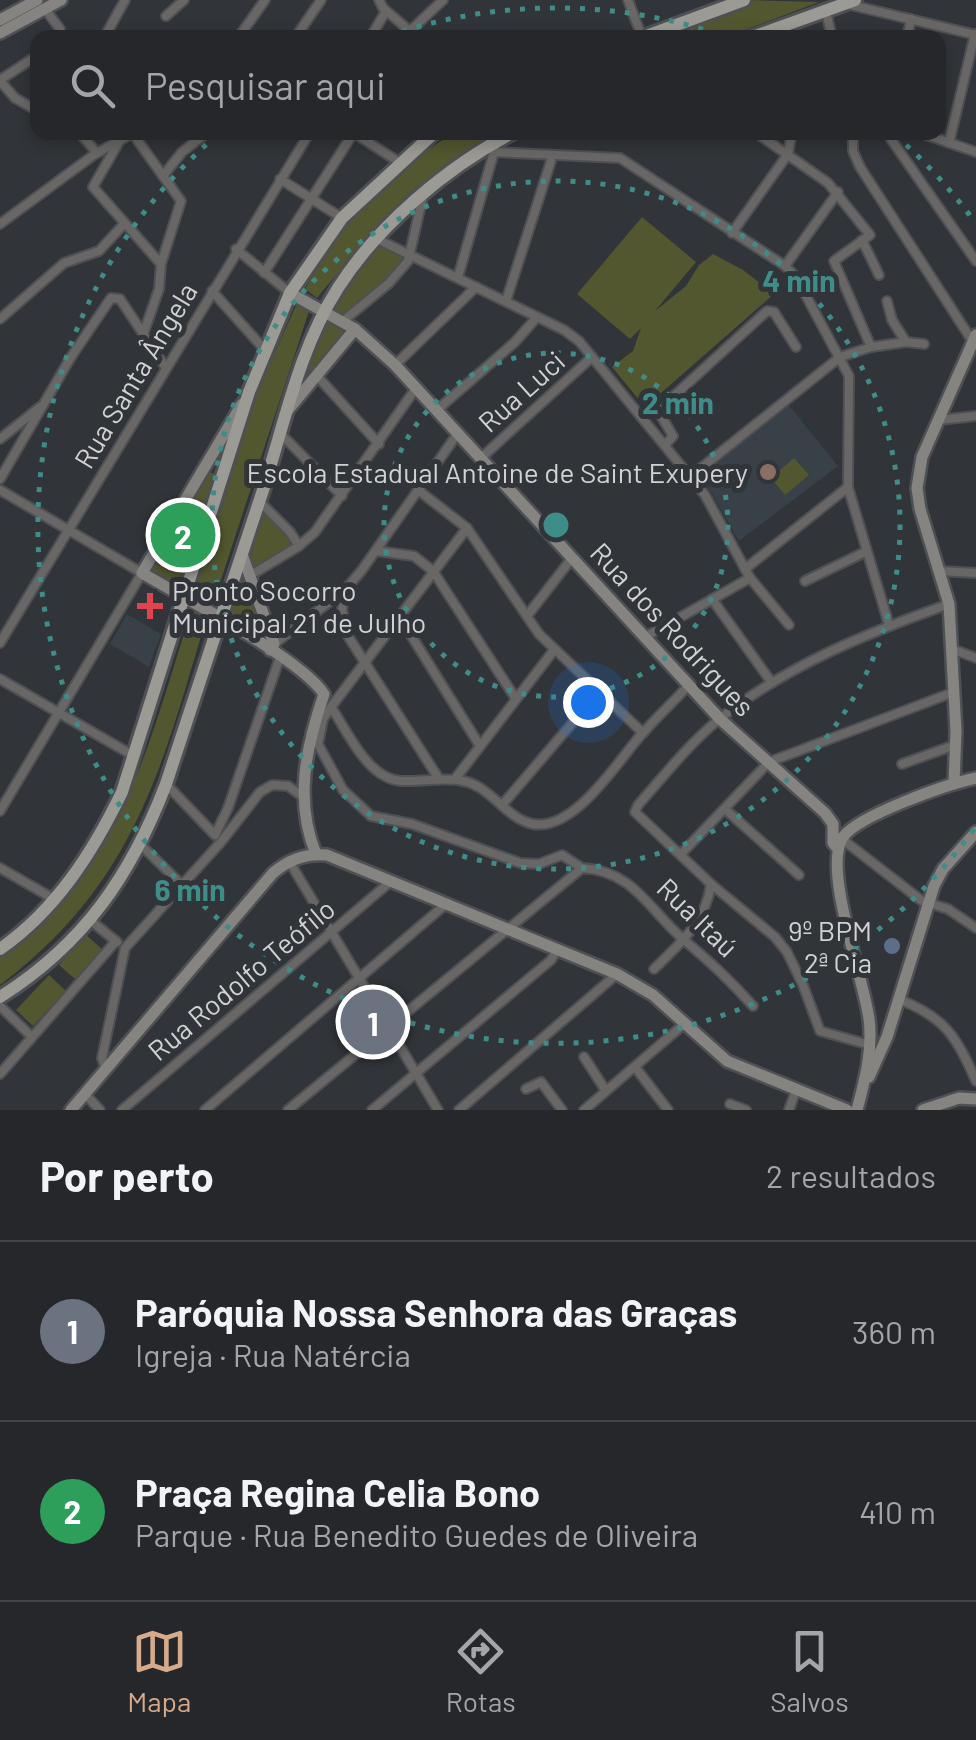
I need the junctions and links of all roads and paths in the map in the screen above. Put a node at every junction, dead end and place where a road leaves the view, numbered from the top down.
1 (124, 0) edge
2 (184, 0) edge
3 (265, 0) edge
4 (321, 0) edge
5 (379, 0) edge
6 (443, 0) edge
7 (628, 0) edge
8 (744, 0) edge
9 (848, 1) edge
10 (50, 3) edge
11 (824, 6) edge
12 (386, 11) junction
13 (166, 16) dead end
14 (912, 18) junction
15 (0, 20) edge
16 (60, 30) edge
17 (108, 30) edge
18 (244, 30) edge
19 (300, 30) edge
20 (375, 30) edge
21 (409, 30) edge
22 (411, 30) edge
23 (639, 30) edge
24 (660, 30) edge
25 (768, 30) edge
26 (909, 30) edge
27 (0, 33) edge
28 (976, 35) edge
29 (30, 60) edge
30 (0, 80) edge
31 (30, 106) edge
32 (86, 140) edge
33 (120, 140) joint
34 (139, 140) edge
35 (198, 140) edge
36 (305, 140) edge
37 (350, 140) edge
38 (365, 140) edge
39 (426, 140) edge
40 (503, 140) edge
41 (768, 140) edge
42 (791, 140) edge
43 (853, 140) edge
44 (892, 140) edge
45 (941, 140) edge
46 (949, 143) junction
47 (492, 148) junction
48 (97, 152) junction
49 (976, 152) edge
50 (788, 154) junction
51 (551, 161) dead end
52 (400, 162) junction
53 (163, 176) junction
54 (280, 179) junction
55 (838, 192) junction
56 (424, 196) junction
57 (312, 199) junction
58 (0, 206) edge
59 (10, 216) junction
60 (342, 218) junction
61 (0, 224) edge
62 (124, 224) junction
63 (732, 233) junction
64 (377, 239) junction
65 (862, 240) junction
66 (236, 250) junction
67 (411, 255) junction
68 (976, 261) edge
69 (160, 264) junction
70 (785, 266) junction
71 (264, 272) junction
72 (879, 275) dead end
73 (458, 277) junction
74 (476, 287) junction
75 (212, 290) junction
76 (290, 293) junction
77 (506, 300) junction
78 (886, 301) dead end
79 (324, 311) junction
80 (537, 317) junction
81 (0, 319) edge
82 (343, 321) junction
83 (355, 329) junction
84 (144, 332) junction
85 (974, 338) edge
86 (906, 342) junction
87 (924, 344) dead end
88 (796, 347) dead end
89 (870, 347) junction
90 (265, 350) junction
91 (840, 357) junction
92 (592, 358) junction
93 (395, 365) junction
94 (166, 368) junction
95 (318, 377) junction
96 (416, 388) junction
97 (249, 392) junction
98 (43, 404) junction
99 (288, 410) junction
100 (437, 410) junction
101 (976, 416) edge
102 (939, 420) junction
103 (280, 433) junction
104 (458, 433) junction
105 (0, 440) edge
106 (379, 444) junction
107 (665, 446) junction
108 (480, 458) junction
109 (691, 476) junction
110 (0, 479) edge
111 (848, 487) junction
112 (0, 490) edge
113 (418, 490) junction
114 (342, 496) junction
115 (259, 501) junction
116 (467, 528) junction
117 (68, 530) junction
118 (298, 546) junction
119 (377, 551) junction
120 (865, 552) junction
121 (242, 554) junction
122 (572, 558) junction
123 (976, 559) edge
124 (433, 571) junction
125 (940, 571) junction
126 (974, 572) edge
127 (747, 573) junction
128 (142, 574) junction
129 (251, 575) junction
130 (805, 581) dead end
131 (345, 590) junction
132 (185, 598) junction
133 (712, 600) junction
134 (949, 604) junction
135 (399, 616) junction
136 (527, 616) junction
137 (220, 620) junction
138 (789, 625) dead end
139 (888, 625) junction
140 (645, 638) junction
141 (0, 643) edge
142 (274, 647) junction
143 (952, 648) junction
144 (554, 650) junction
145 (976, 658) edge
146 (365, 662) junction
147 (0, 679) edge
148 (311, 679) junction
149 (772, 683) junction
150 (688, 685) junction
151 (954, 692) junction
152 (598, 693) junction
153 (324, 694) junction
154 (339, 697) junction
155 (516, 699) junction
156 (331, 707) junction
157 (59, 713) junction
158 (720, 719) junction
159 (643, 734) junction
160 (955, 745) junction
161 (480, 746) junction
162 (134, 756) junction
163 (769, 762) junction
164 (902, 764) dead end
165 (976, 778) edge
166 (439, 779) junction
167 (455, 780) junction
168 (954, 783) junction
169 (166, 784) junction
170 (302, 796) junction
171 (503, 804) junction
172 (725, 809) junction
173 (0, 812) edge
174 (974, 836) edge
175 (218, 838) junction
176 (840, 844) junction
177 (141, 845) junction
178 (316, 854) junction
179 (681, 854) junction
180 (288, 861) junction
181 (0, 868) edge
182 (582, 868) junction
183 (799, 874) dead end
184 (390, 882) junction
185 (711, 884) junction
186 (182, 885) junction
187 (54, 899) junction
188 (446, 904) junction
189 (927, 904) junction
190 (90, 920) junction
191 (976, 928) edge
192 (506, 929) junction
193 (331, 932) junction
194 (684, 940) junction
195 (116, 942) junction
196 (125, 948) junction
197 (0, 949) edge
198 (557, 950) junction
199 (654, 968) dead end
200 (617, 974) junction
201 (359, 981) junction
202 (0, 997) edge
203 (898, 999) junction
204 (0, 1006) edge
205 (753, 1006) dead end
206 (683, 1025) junction
207 (870, 1027) junction
208 (386, 1028) junction
209 (890, 1029) junction
210 (32, 1036) junction
211 (871, 1045) junction
212 (584, 1057) dead end
213 (636, 1067) junction
214 (106, 1070) junction
215 (0, 1074) edge
216 (416, 1074) junction
217 (976, 1080) edge
218 (526, 1089) dead end
219 (796, 1090) junction
220 (862, 1090) junction
221 (606, 1092) junction
222 (86, 1094) junction
223 (976, 1098) edge
224 (730, 1104) dead end
225 (844, 1109) edge
226 (71, 1110) edge
227 (100, 1110) edge
228 (122, 1110) edge
229 (205, 1110) edge
230 (288, 1110) edge
231 (372, 1110) edge
232 (438, 1110) edge
233 (459, 1110) edge
234 (562, 1110) edge
235 (584, 1110) edge
236 (668, 1110) edge
237 (746, 1110) edge
238 (789, 1110) edge
239 (857, 1110) edge
240 (923, 1110) edge

1 - 17 street
2 - 13 street
3 - 18 street
4 - 19 street
5 - 12 street
6 - 22 street
7 - 23 street
8 - 24 main road
9 - 11 main road
9 - 14 street
10 - 15 street
10 - 16 street
10 - 27 street
11 - 25 main road
12 - 20 street
12 - 21 street
14 - 26 street
14 - 28 street
28 - 46 street
29 - 30 street
30 - 31 street
32 - 48 street
33 - 48 street
33 - 62 street
34 - 53 street
35 - 53 street
36 - 54 street, Rua Santa Ângela
37 - 57 street
38 - 52 street
39 - 52 main road
40 - 47 main road
41 - 50 street
42 - 50 street
43 - 85 street
44 - 68 street
45 - 46 street
46 - 49 street
47 - 56 main road
47 - 63 street
47 - 73 street
48 - 59 street
50 - 55 street
50 - 63 street
51 - 77 street
52 - 60 main road
53 - 69 street
54 - 57 street
54 - 66 street, Rua Santa Ângela
55 - 65 street
55 - 70 street
56 - 64 main road
56 - 67 street
57 - 60 street
57 - 71 street
58 - 59 street
59 - 61 street
60 - 76 main road
62 - 69 street
62 - 81 street
63 - 70 street
64 - 67 street
64 - 79 main road
65 - 72 street
65 - 89 street
66 - 71 street, Rua dos Rodrigues
66 - 75 street, Rua Santa Ângela
67 - 73 street
67 - 82 street
69 - 84 street
70 - 91 street
71 - 76 street, Rua dos Rodrigues
73 - 74 street
74 - 77 street
74 - 93 street
75 - 90 street
75 - 94 street, Rua Santa Ângela
76 - 79 street, Rua dos Rodrigues
76 - 90 main road
77 - 80 street
78 - 86 street
79 - 82 street, Rua dos Rodrigues
79 - 99 main road
80 - 92 street
80 - 100 street
82 - 83 street, Rua dos Rodrigues
83 - 93 street, Rua dos Rodrigues
83 - 95 street
84 - 94 street
84 - 98 street
85 - 102 street
86 - 87 street
86 - 89 street
88 - 107 street
89 - 91 street
90 - 97 main road
91 - 109 street
91 - 111 street
92 - 107 street
92 - 108 street, Rua Luci
93 - 96 street, Rua dos Rodrigues
94 - 117 street, Rua Santa Ângela
95 - 99 street
95 - 106 street
96 - 100 street, Rua dos Rodrigues
96 - 106 street
97 - 128 street
97 - 132 main road
98 - 105 street
98 - 110 street
99 - 103 main road
100 - 104 street, Rua dos Rodrigues
101 - 102 street
102 - 125 street
103 - 114 street
103 - 115 main road
104 - 108 street, Rua dos Rodrigues
104 - 113 street
106 - 114 street
107 - 109 street
108 - 122 street, Rua dos Rodrigues
109 - 127 street
111 - 120 street
111 - 127 street
112 - 117 street
113 - 116 street
113 - 119 street
114 - 118 street
115 - 118 street
115 - 121 main road
116 - 124 street
116 - 136 street
117 - 128 street
117 - 141 street, Rua Santa Ângela
118 - 129 street
119 - 124 street
119 - 131 street
120 - 130 street
120 - 139 street
121 - 129 street
121 - 137 main road
122 - 136 street
122 - 140 street, Rua dos Rodrigues
123 - 126 street
124 - 135 street
124 - 155 street
125 - 126 street
125 - 134 street
127 - 133 street
127 - 138 street
128 - 132 street
128 - 157 street
129 - 142 street
131 - 142 street
131 - 146 street
132 - 137 street
132 - 162 main road
133 - 140 street
133 - 149 street
134 - 139 street
134 - 143 street
135 - 146 street
135 - 161 street
136 - 144 street
137 - 142 street
137 - 169 main road
139 - 149 street
140 - 150 street, Rua dos Rodrigues
142 - 148 street
142 - 175 street
143 - 145 street
143 - 151 street
144 - 152 street
144 - 155 street
146 - 154 street
146 - 166 street
147 - 157 street
148 - 153 street
148 - 154 street
149 - 158 street
150 - 158 street, Rua dos Rodrigues
150 - 159 street
151 - 160 street
151 - 163 street
152 - 159 street
152 - 171 street
153 - 156 street
153 - 170 street
154 - 156 street
155 - 161 street
156 - 166 street
156 - 182 street, Rua Itaú
157 - 162 street
157 - 173 street
158 - 163 street, Rua dos Rodrigues
158 - 179 street
159 - 171 street
160 - 164 street
160 - 168 street
161 - 167 street
162 - 187 main road
163 - 172 street
163 - 176 street, Rua dos Rodrigues
165 - 168 street
166 - 167 street
167 - 171 street
168 - 176 street
169 - 175 street
169 - 177 main road
170 - 175 street
170 - 178 street
172 - 179 street
172 - 183 street
174 - 189 street
175 - 186 street
176 - 189 street
176 - 207 street
177 - 186 street
177 - 190 main road
178 - 180 street
178 - 184 street
179 - 185 street
180 - 193 street
180 - 214 street
181 - 187 street
182 - 192 street
182 - 194 street, Rua Itaú
184 - 188 street
184 - 193 street, Rua Rodolfo Teófilo
185 - 194 street
185 - 211 street
186 - 196 street
187 - 197 main road
188 - 192 street
188 - 201 street
189 - 191 street
189 - 203 street
190 - 195 street
190 - 202 main road
192 - 198 street
192 - 208 street
193 - 201 street
193 - 228 street, Rua Rodolfo Teófilo
194 - 199 street
194 - 205 street, Rua Itaú
195 - 196 street
195 - 210 street
196 - 214 street
198 - 200 street
198 - 216 street
200 - 206 street
200 - 233 street
201 - 208 street
201 - 229 street
203 - 209 street
203 - 217 street
204 - 210 street
206 - 213 street
206 - 219 street
207 - 209 street
207 - 211 street
208 - 216 street
208 - 230 street
209 - 220 street
210 - 215 street
211 - 220 street
212 - 221 street
213 - 221 street
213 - 236 street
214 - 222 street
216 - 231 street
216 - 232 street
218 - 234 street
219 - 225 street
219 - 238 street
220 - 239 street
221 - 235 street
222 - 226 street
222 - 227 street
223 - 240 street
224 - 237 street

